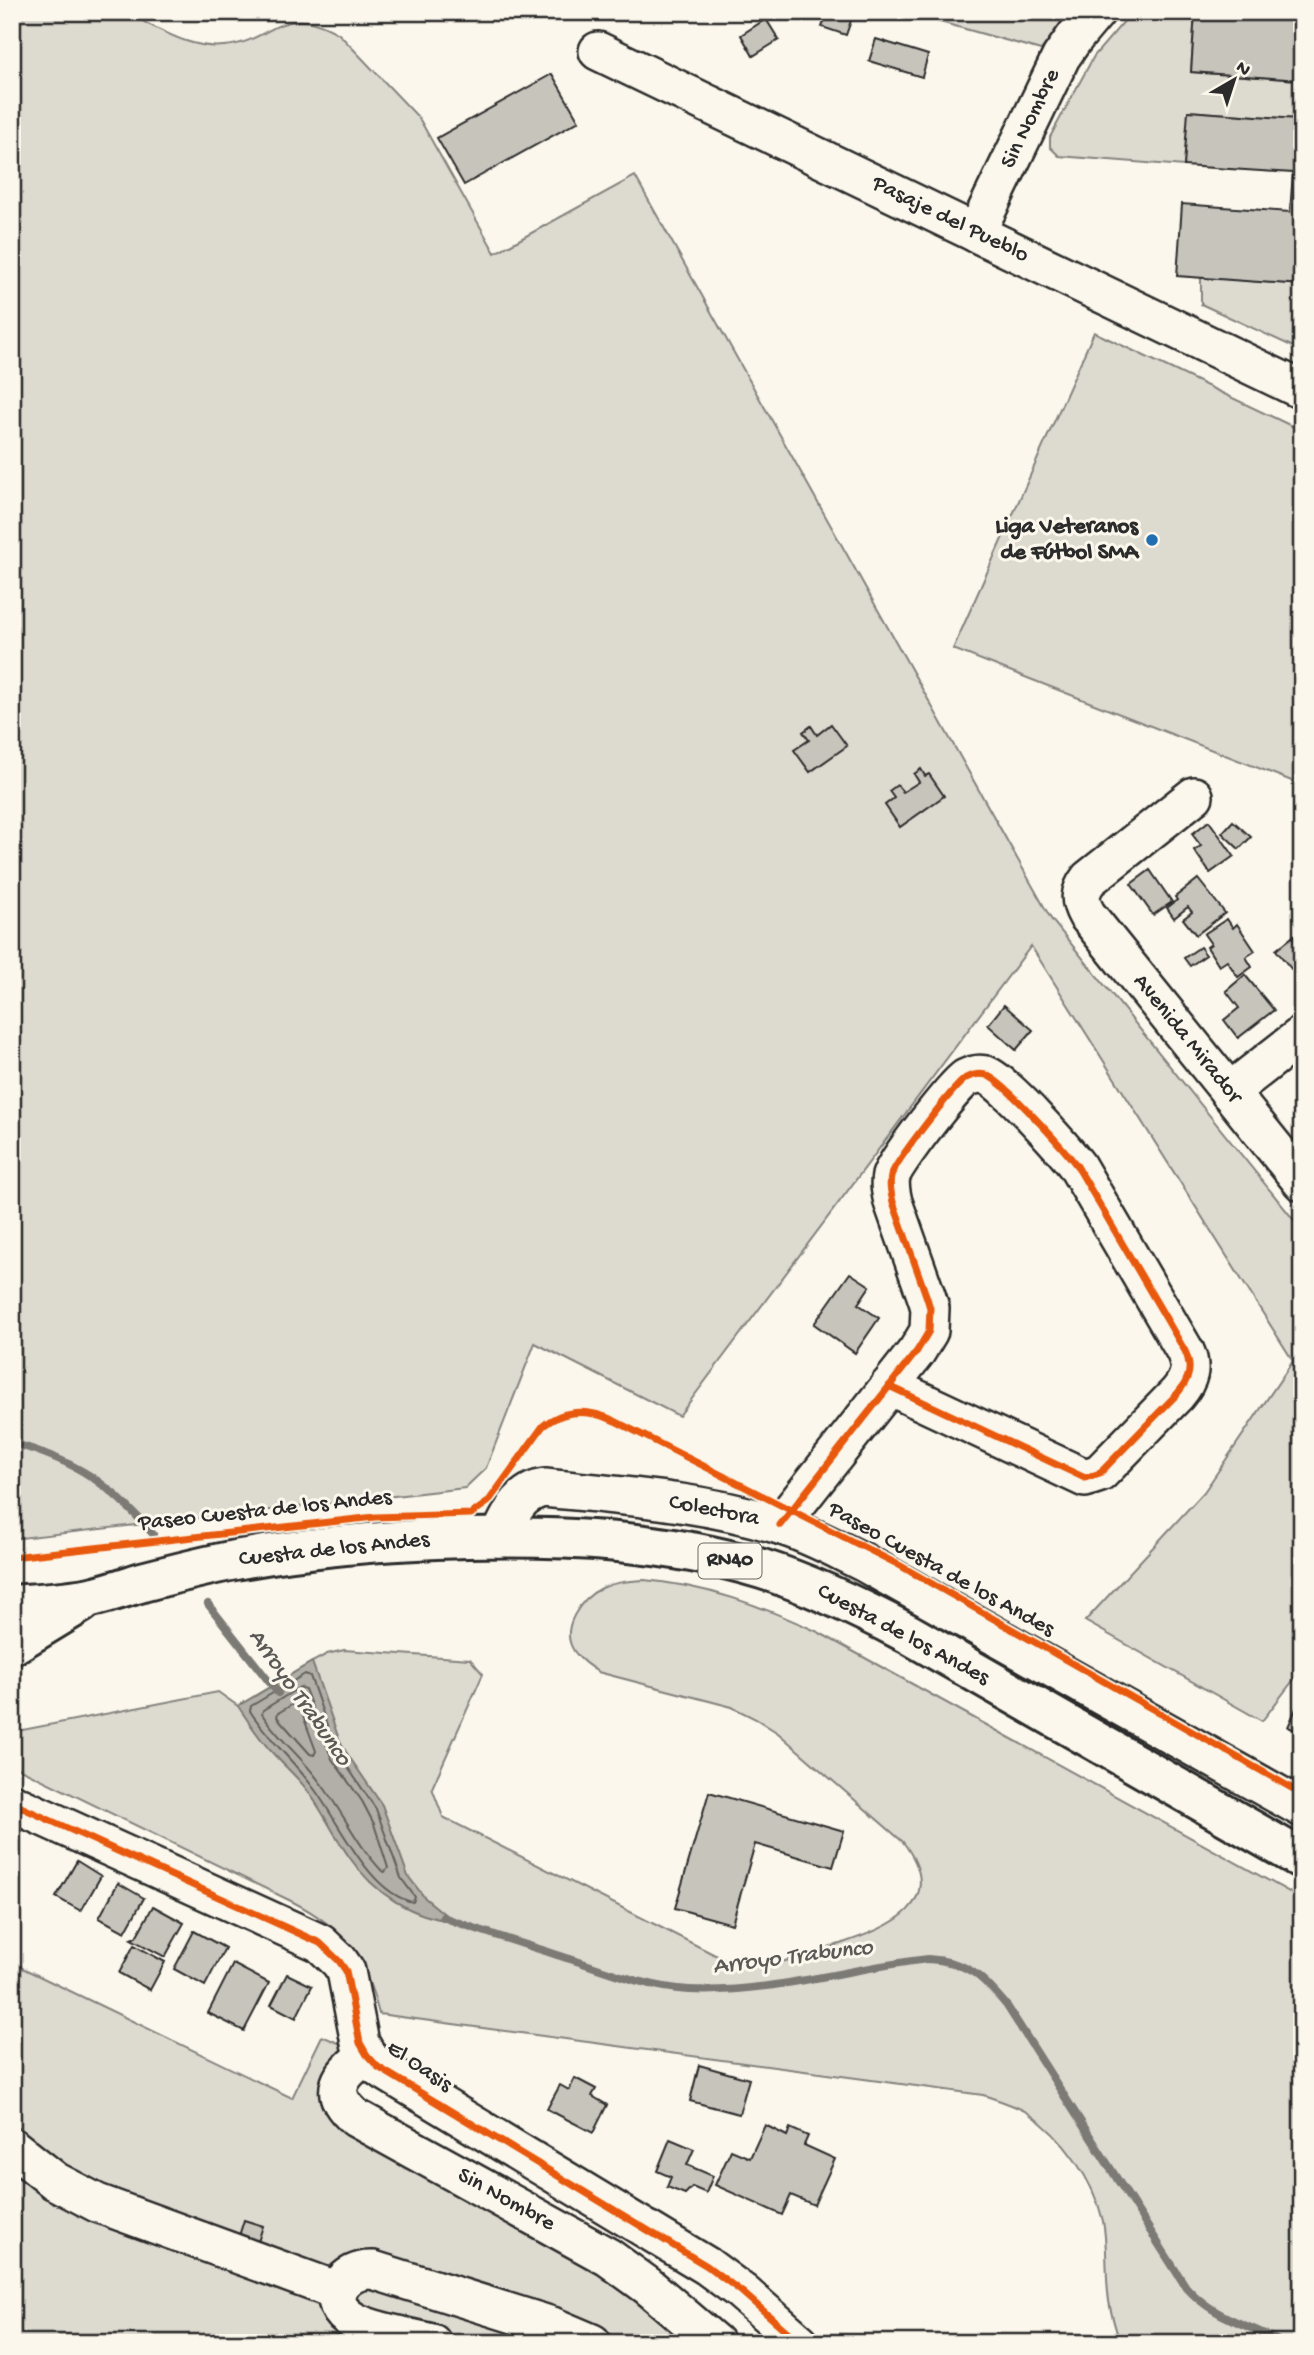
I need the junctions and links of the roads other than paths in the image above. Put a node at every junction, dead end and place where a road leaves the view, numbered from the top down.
1 (1096, 12) edge
2 (598, 51) dead end
3 (976, 233) junction
4 (1302, 390) edge
5 (1194, 796) dead end
6 (1302, 1035) edge
7 (1229, 1092) junction
8 (1302, 1182) edge
9 (889, 1386) junction
10 (780, 1525) junction
11 (499, 1538) junction
12 (92, 1597) junction
13 (12, 1605) edge
14 (12, 1645) edge
15 (12, 1802) edge
16 (1302, 1808) edge
17 (1302, 1859) edge
18 (368, 2055) junction
19 (12, 2147) edge
20 (338, 2291) junction
21 (432, 2343) edge
22 (592, 2343) edge
23 (715, 2343) edge
24 (800, 2343) edge

1 - 3 street, Sin Nombre
2 - 3 street, Pasaje del Pueblo
3 - 4 street, Pasaje del Pueblo
5 - 7 street, Avenida Mirador
6 - 7 street
7 - 8 street, Avenida Mirador
9 - 9 street
9 - 10 street
10 - 11 street, Colectora
10 - 16 street, Colectora
11 - 12 main road, Cuesta de los Andes / RN40
11 - 17 main road, Cuesta de los Andes / RN40
12 - 13 main road, Cuesta de los Andes / RN40
12 - 14 main road, Cuesta de los Andes / RN40
15 - 18 street, El Oasis
18 - 23 street, Sin Nombre
18 - 24 street, El Oasis
19 - 20 street
20 - 21 street
20 - 22 street

